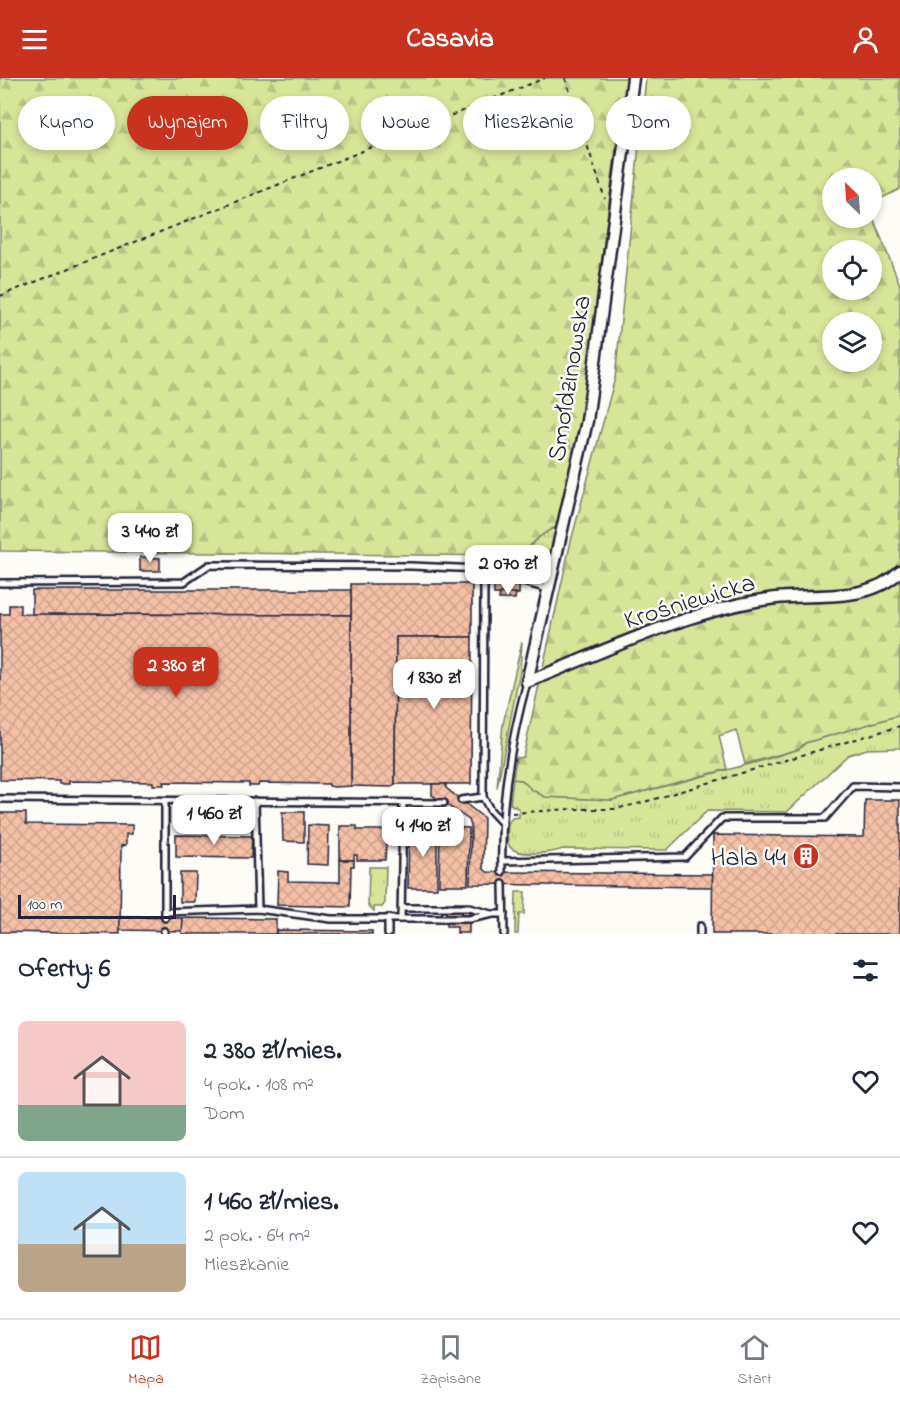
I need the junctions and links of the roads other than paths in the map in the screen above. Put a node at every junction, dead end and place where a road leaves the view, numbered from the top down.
1 (633, 78) edge
2 (481, 569) junction
3 (900, 571) edge
4 (551, 576) junction
5 (484, 582) junction
6 (0, 583) edge
7 (548, 589) junction
8 (527, 682) junction
9 (900, 787) edge
10 (483, 797) junction
11 (0, 799) edge
12 (461, 800) dead end
13 (165, 801) junction
14 (255, 801) junction
15 (403, 803) junction
16 (444, 803) dead end
17 (503, 824) junction
18 (502, 861) junction
19 (502, 872) dead end
20 (503, 884) dead end
21 (402, 908) junction
22 (258, 909) junction
23 (493, 914) junction
24 (504, 914) junction
25 (388, 918) junction
26 (401, 919) junction
27 (700, 926) dead end
28 (388, 934) edge
29 (504, 934) edge
30 (700, 934) edge

1 - 4 street, Smołdzinowska
2 - 4 lane
2 - 5 lane
2 - 6 lane
3 - 8 street, Krośniewicka
4 - 7 street, Smołdzinowska
5 - 7 lane
5 - 10 lane
7 - 8 street, Smołdzinowska
8 - 17 lane
9 - 18 lane
10 - 12 lane
10 - 17 lane
11 - 13 lane
13 - 14 lane
13 - 22 lane
14 - 15 lane
14 - 22 lane
15 - 16 lane
15 - 21 lane
17 - 18 lane
18 - 19 lane
20 - 24 lane
21 - 23 lane
21 - 26 lane
22 - 25 lane
23 - 24 lane
23 - 26 lane
24 - 29 lane
25 - 26 lane
25 - 28 lane
27 - 30 lane

